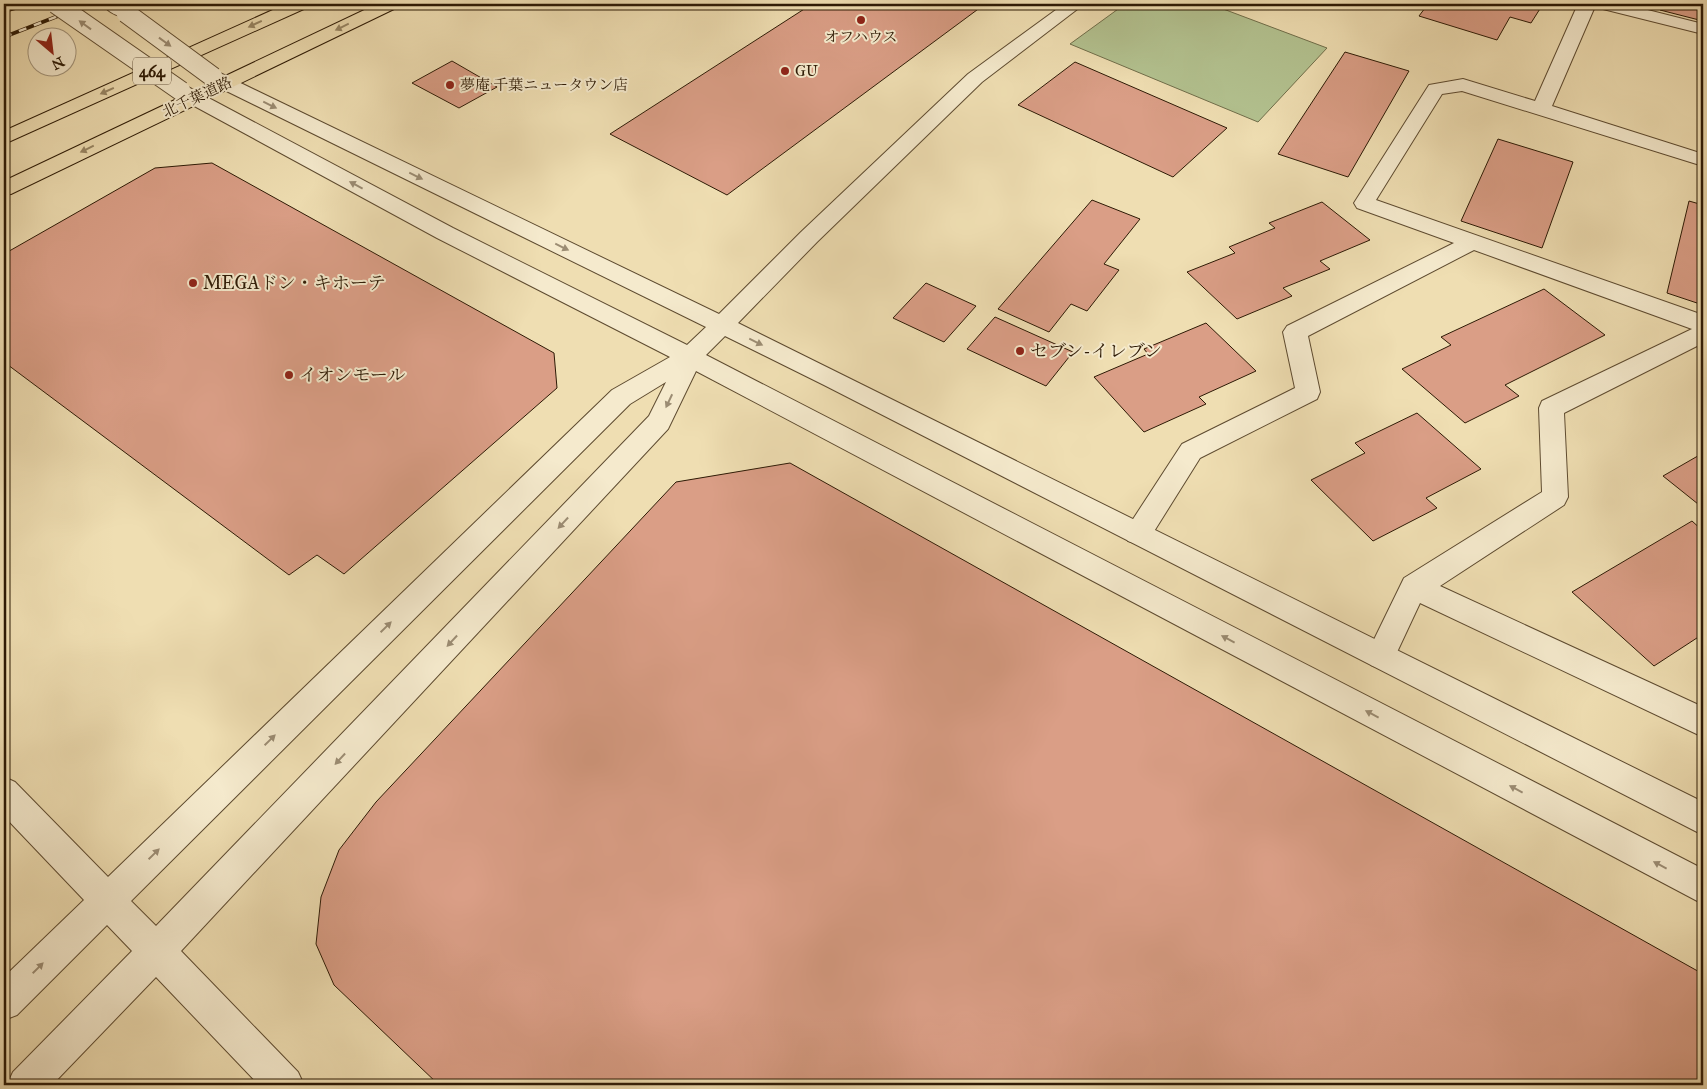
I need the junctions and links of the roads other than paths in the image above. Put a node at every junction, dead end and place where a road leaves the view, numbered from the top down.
1 (13, 4) edge
2 (56, 4) edge
3 (111, 4) edge
4 (300, 4) edge
5 (390, 4) edge
6 (1075, 4) edge
7 (1587, 4) edge
8 (1605, 4) edge
9 (4, 7) edge
10 (1703, 29) edge
11 (220, 80) junction
12 (188, 95) junction
13 (1541, 109) junction
14 (4, 138) edge
15 (1703, 160) edge
16 (4, 188) edge
17 (1474, 242) junction
18 (1703, 324) edge
19 (722, 325) junction
20 (1703, 333) edge
21 (690, 357) junction
22 (1138, 533) junction
23 (1414, 587) junction
24 (1381, 656) junction
25 (1703, 722) edge
26 (4, 793) edge
27 (1703, 819) edge
28 (1703, 887) edge
29 (107, 900) junction
30 (156, 951) junction
31 (4, 1002) edge
32 (26, 1085) edge
33 (285, 1085) edge

1 - 9 highway
12 -> 2 street, bridge
3 -> 11 street, bridge
4 -> 14 highway, 464
5 -> 11 highway, 北千葉道路 / 464
6 - 19 street
7 - 13 street
8 - 10 street
11 - 12 highway, 北千葉道路 / 464
11 -> 19 street
12 -> 16 highway, 北千葉道路 / 464
21 -> 12 street
13 - 15 street
13 - 17 street
17 - 18 street
17 - 22 street
19 - 21 street
19 -> 22 street
20 - 23 street
28 -> 21 street
29 -> 21 street
21 -> 30 street
22 - 24 street
23 - 24 street
23 - 25 street
24 - 27 street
26 - 29 street
29 - 30 street
31 -> 29 street
30 - 32 street
30 - 33 street

